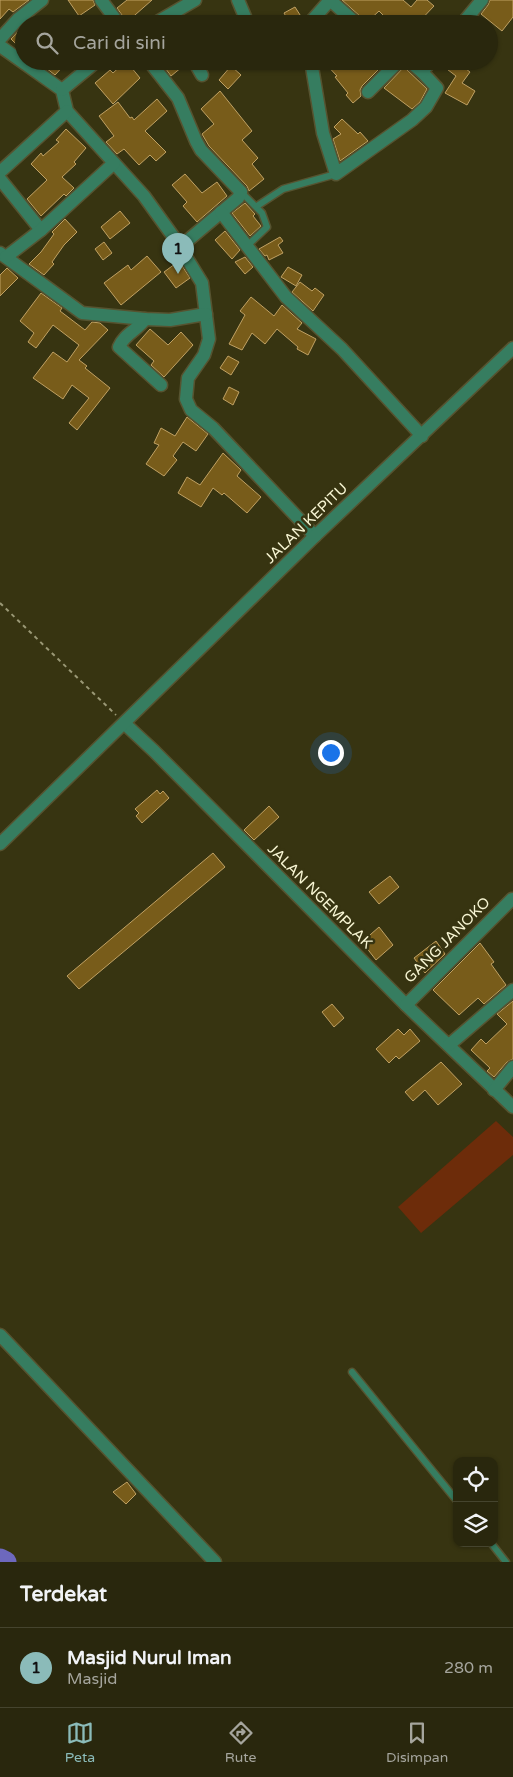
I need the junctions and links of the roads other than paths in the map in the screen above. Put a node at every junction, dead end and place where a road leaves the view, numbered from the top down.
1 (42, 0) edge
2 (101, 0) edge
3 (195, 0) edge
4 (238, 0) edge
5 (330, 0) edge
6 (482, 0) edge
7 (23, 15) edge
8 (112, 15) edge
9 (175, 15) edge
10 (244, 15) edge
11 (317, 15) edge
12 (347, 15) edge
13 (470, 15) edge
14 (15, 22) edge
15 (0, 40) edge
16 (0, 46) edge
17 (15, 57) edge
18 (34, 70) edge
19 (86, 70) edge
20 (155, 70) edge
21 (199, 70) edge
22 (312, 70) edge
23 (390, 70) edge
24 (420, 70) edge
25 (422, 72) joint
26 (202, 75) dead end
27 (62, 90) junction
28 (368, 92) dead end
29 (67, 111) junction
30 (114, 164) junction
31 (0, 172) edge
32 (336, 174) junction
33 (0, 179) edge
34 (241, 192) junction
35 (257, 206) junction
36 (221, 212) junction
37 (41, 230) junction
38 (247, 246) junction
39 (180, 247) junction
40 (3, 255) edge
41 (206, 314) junction
42 (145, 319) junction
43 (513, 348) edge
44 (161, 385) dead end
45 (422, 436) junction
46 (315, 536) junction
47 (125, 724) junction
48 (0, 844) edge
49 (512, 899) edge
50 (513, 990) edge
51 (406, 1005) junction
52 (449, 1045) junction
53 (513, 1067) edge
54 (494, 1090) junction
55 (513, 1107) edge
56 (0, 1335) edge
57 (352, 1372) dead end
58 (453, 1496) edge
59 (494, 1547) edge
60 (215, 1562) edge
61 (506, 1562) edge

1 - 7 street
2 - 8 street
3 - 9 street
4 - 10 street
5 - 11 street
5 - 12 street
6 - 13 street
14 - 15 street
16 - 17 street
18 - 27 street
19 - 27 street
20 - 34 street
21 - 26 street
22 - 32 street
23 - 28 street
24 - 25 street
25 - 32 street
27 - 29 street
29 - 30 street
29 - 31 street
30 - 37 street
30 - 39 street
32 - 35 lane
33 - 37 street
34 - 35 lane
34 - 36 street
35 - 38 lane
36 - 38 street
36 - 39 street
37 - 40 street
38 - 45 street
39 - 41 street
40 - 42 street
41 - 42 street
41 - 46 street
42 - 44 street
43 - 45 street, JALAN KEPITU
45 - 46 street, JALAN KEPITU
46 - 47 street, JALAN KEPITU
47 - 48 street, JALAN KEPITU
47 - 51 street, JALAN NGEMPLAK
49 - 51 street, GANG JANOKO
50 - 52 street
51 - 52 street, JALAN NGEMPLAK
52 - 54 street, JALAN NGEMPLAK
53 - 54 street
54 - 55 street, JALAN NGEMPLAK
56 - 60 street
57 - 58 lane
59 - 61 lane

